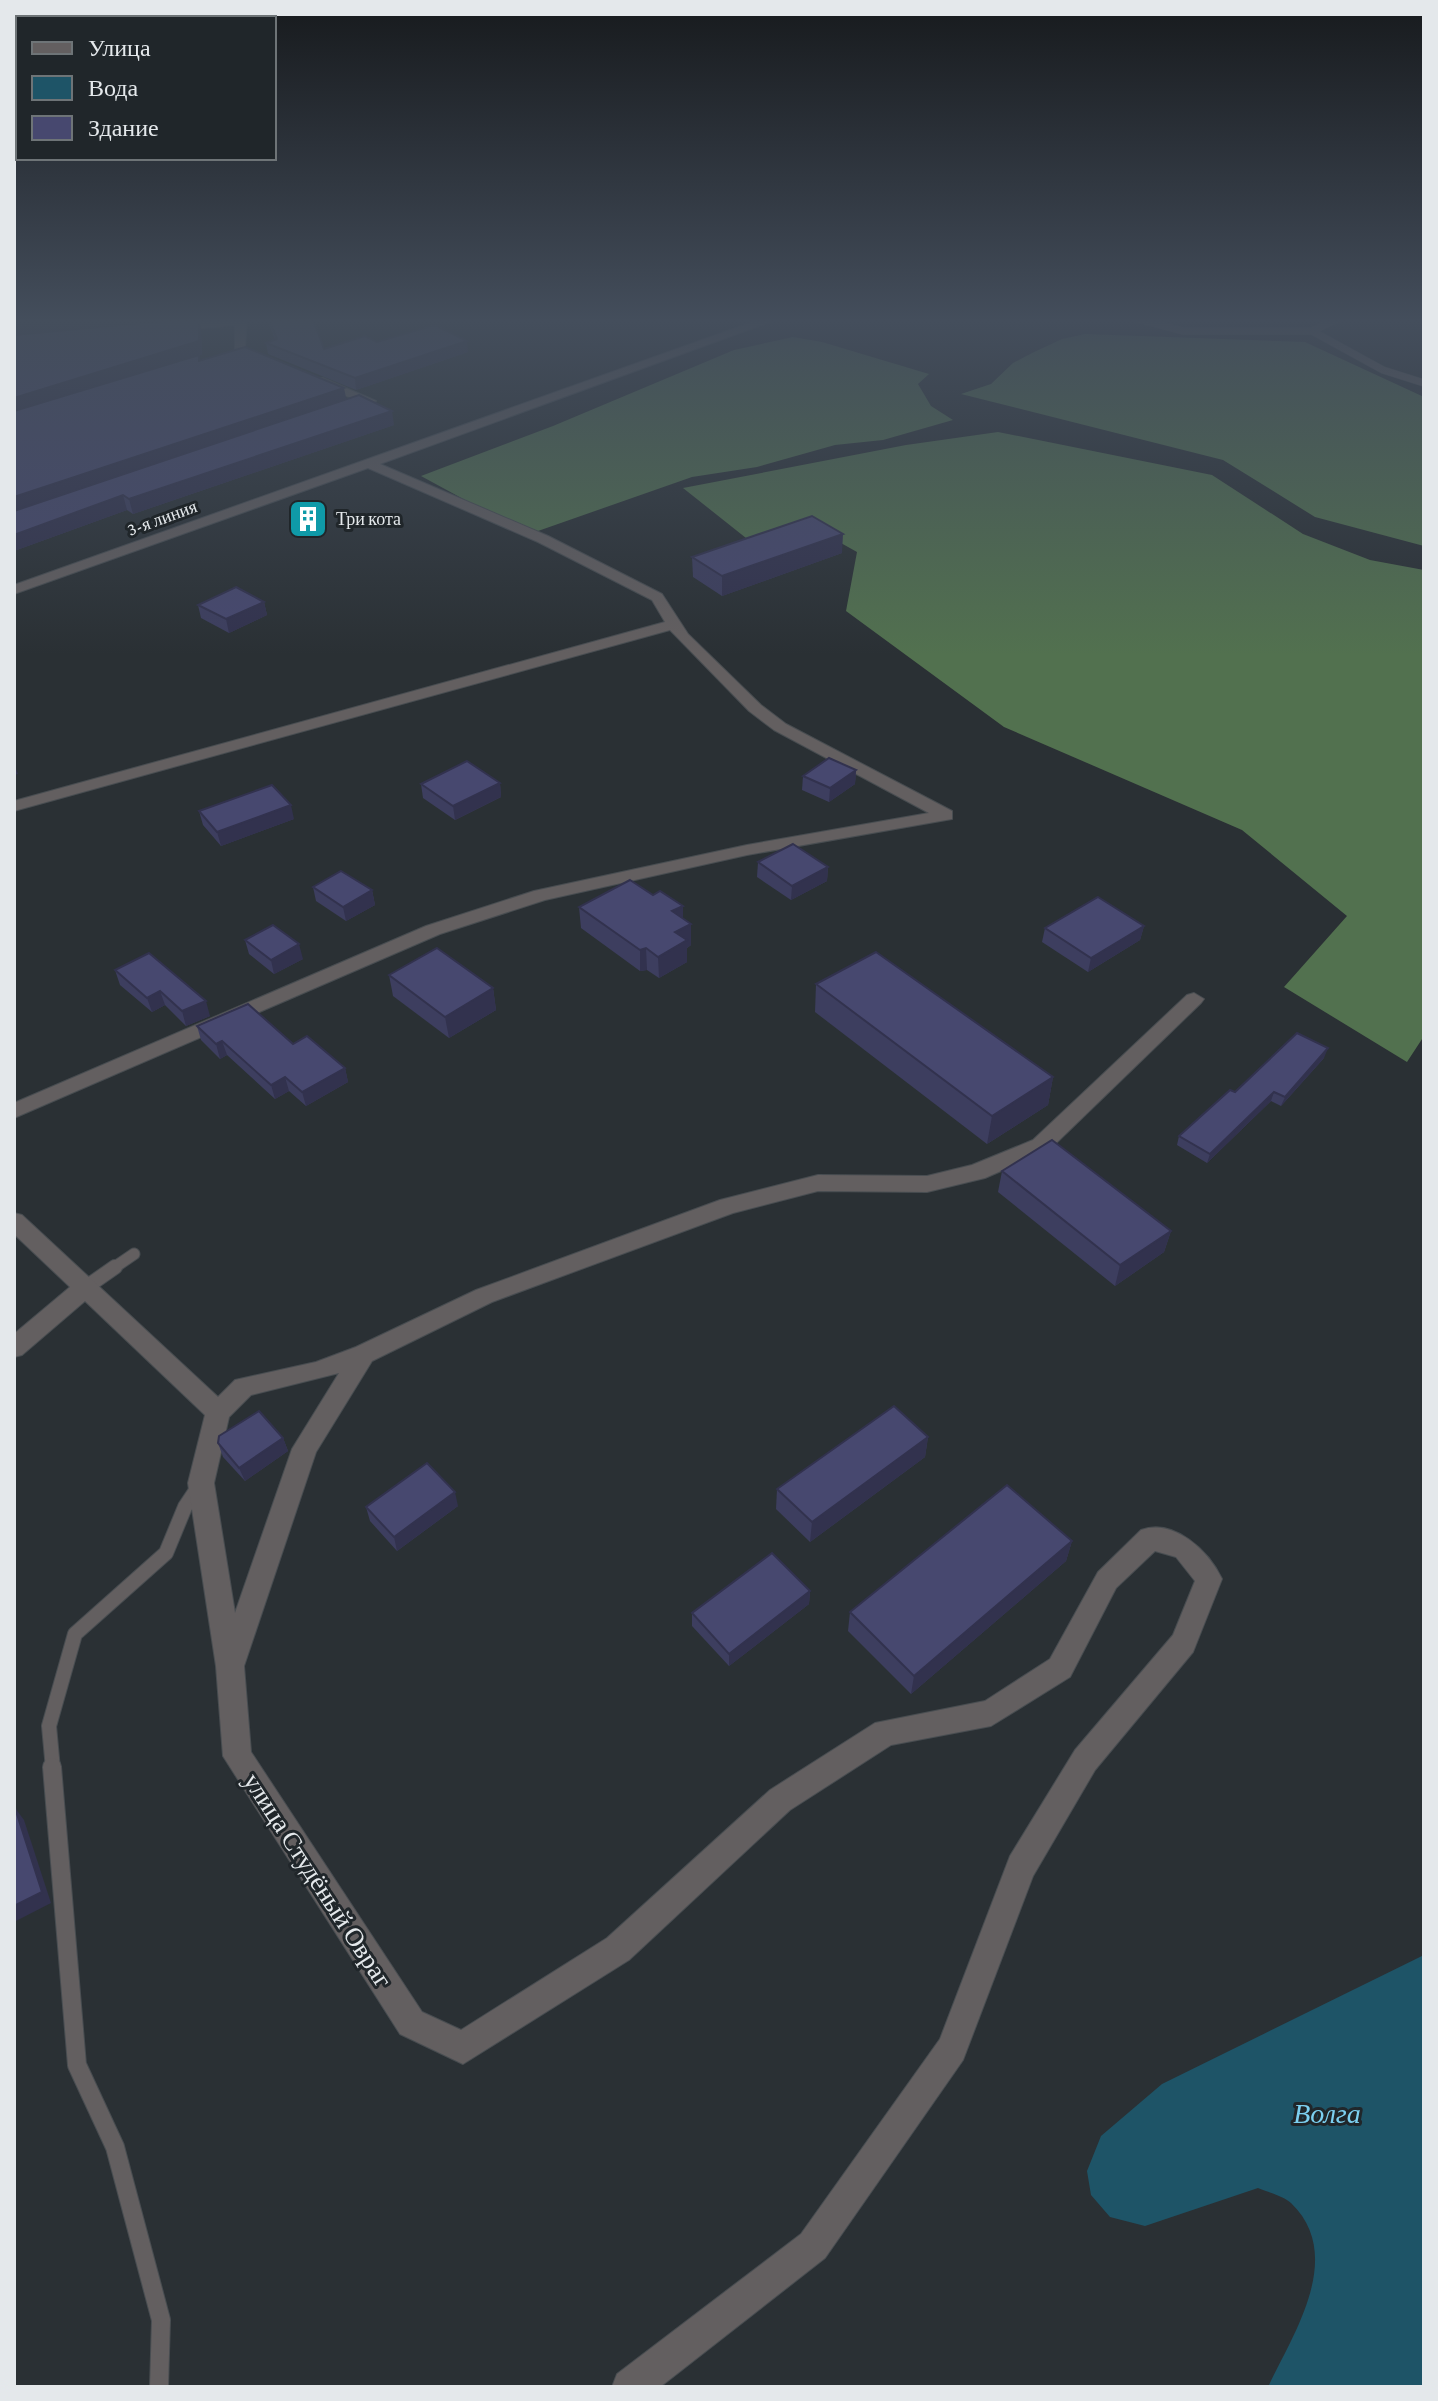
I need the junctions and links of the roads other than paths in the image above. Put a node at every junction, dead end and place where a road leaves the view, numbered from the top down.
1 (461, 431) edge
2 (369, 464) junction
3 (14, 590) edge
4 (674, 624) junction
5 (14, 806) edge
6 (1194, 999) dead end
7 (14, 1111) edge
8 (14, 1221) edge
9 (134, 1254) dead end
10 (85, 1288) junction
11 (14, 1348) edge
12 (364, 1354) junction
13 (218, 1412) junction
14 (201, 1483) junction
15 (230, 1666) junction
16 (159, 2387) edge
17 (630, 2387) edge

1 - 2 street, 3-я линия
2 - 3 street, 3-я линия
2 - 4 street
4 - 5 street
4 - 7 street
6 - 12 street
8 - 10 street
9 - 10 lane
10 - 11 street
10 - 13 street
12 - 13 street
12 - 15 street
13 - 14 street, улица Студёный Овраг
14 - 15 street, улица Студёный Овраг
14 - 16 lane
15 - 17 street, улица Студёный Овраг

